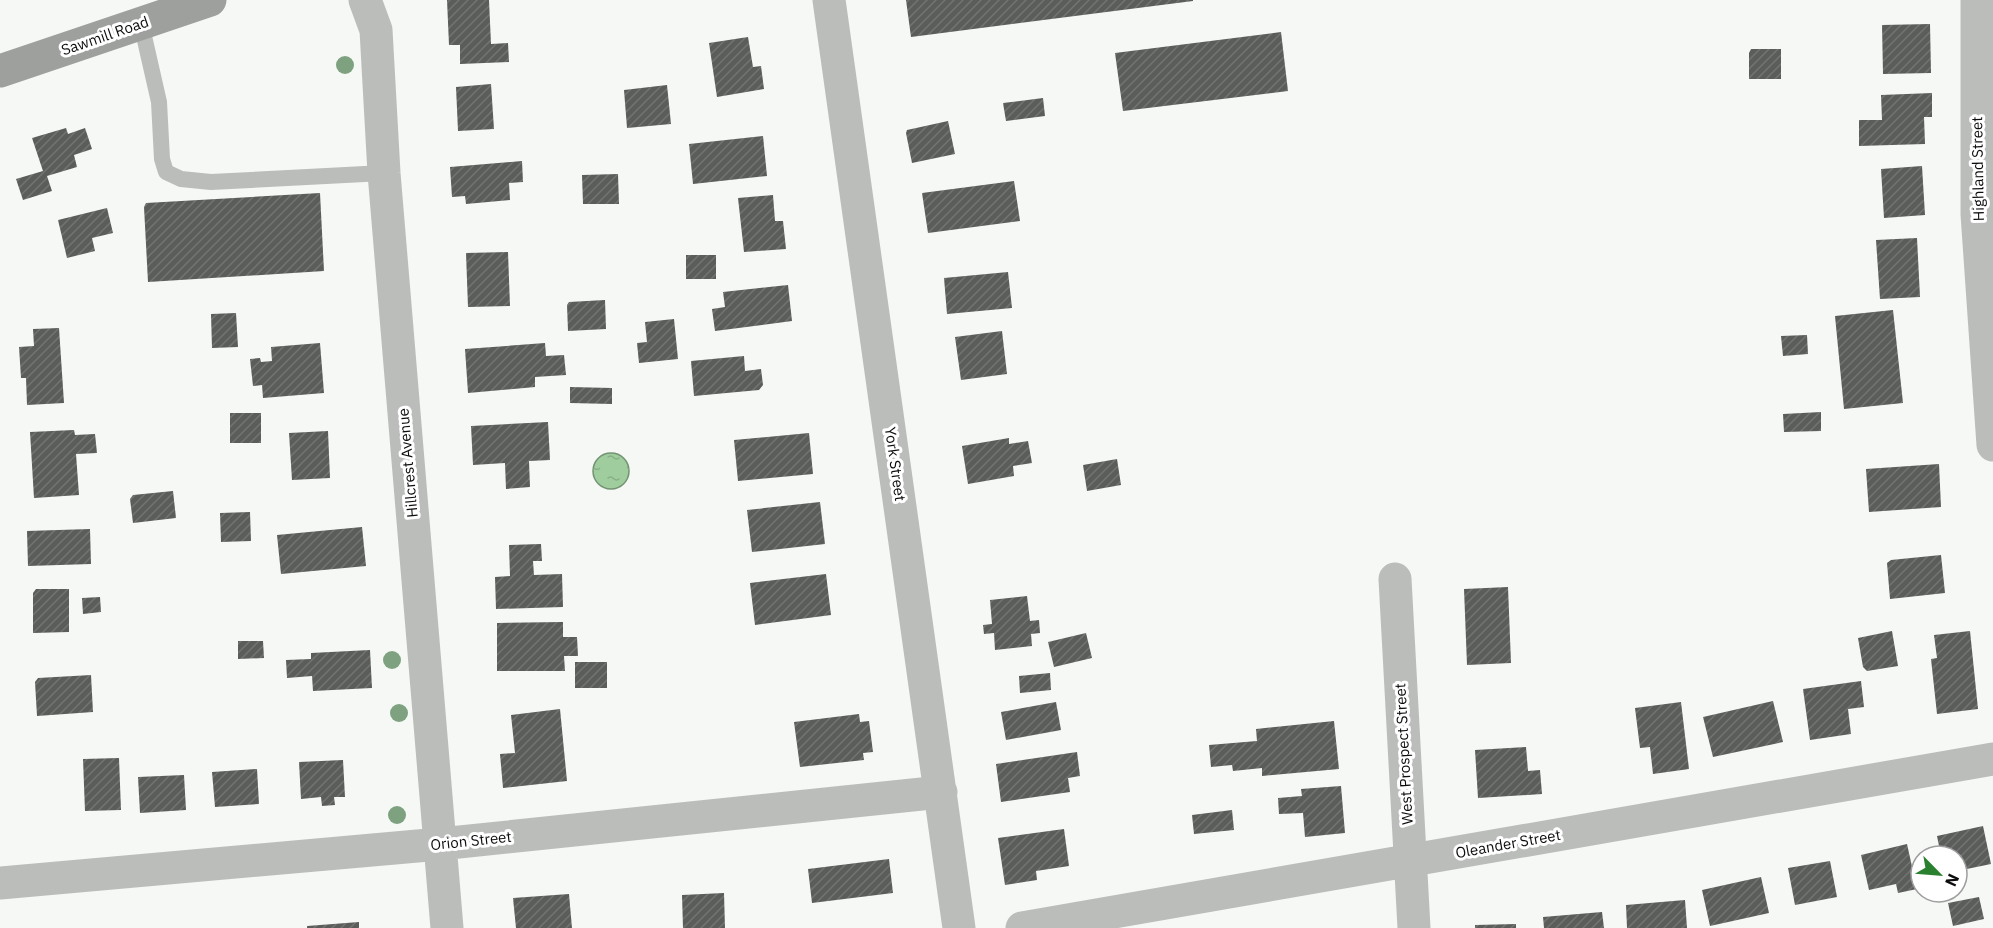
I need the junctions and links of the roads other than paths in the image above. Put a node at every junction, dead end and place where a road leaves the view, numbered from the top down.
1 (210, 0) edge
2 (365, 0) edge
3 (829, 0) edge
4 (1977, 0) edge
5 (141, 23) junction
6 (0, 71) edge
7 (384, 173) junction
8 (1985, 213) edge
9 (1993, 445) edge
10 (1395, 579) dead end
11 (1993, 759) edge
12 (941, 792) junction
13 (440, 844) junction
14 (1409, 862) junction
15 (0, 883) edge
16 (447, 928) edge
17 (959, 928) edge
18 (1022, 928) edge
19 (1414, 928) edge

1 - 5 main road, Sawmill Road
2 - 7 street, Hillcrest Avenue
3 - 12 street, York Street
4 - 8 street, Highland Street
5 - 6 main road, Sawmill Road
5 - 7 lane
7 - 13 street, Hillcrest Avenue
8 - 9 street, Highland Street
10 - 14 street, West Prospect Street
11 - 14 street, Oleander Street
12 - 13 street, Orion Street
12 - 17 street, York Street
13 - 15 street, Orion Street
13 - 16 street, Hillcrest Avenue
14 - 18 street, Oleander Street
14 - 19 street, West Prospect Street

